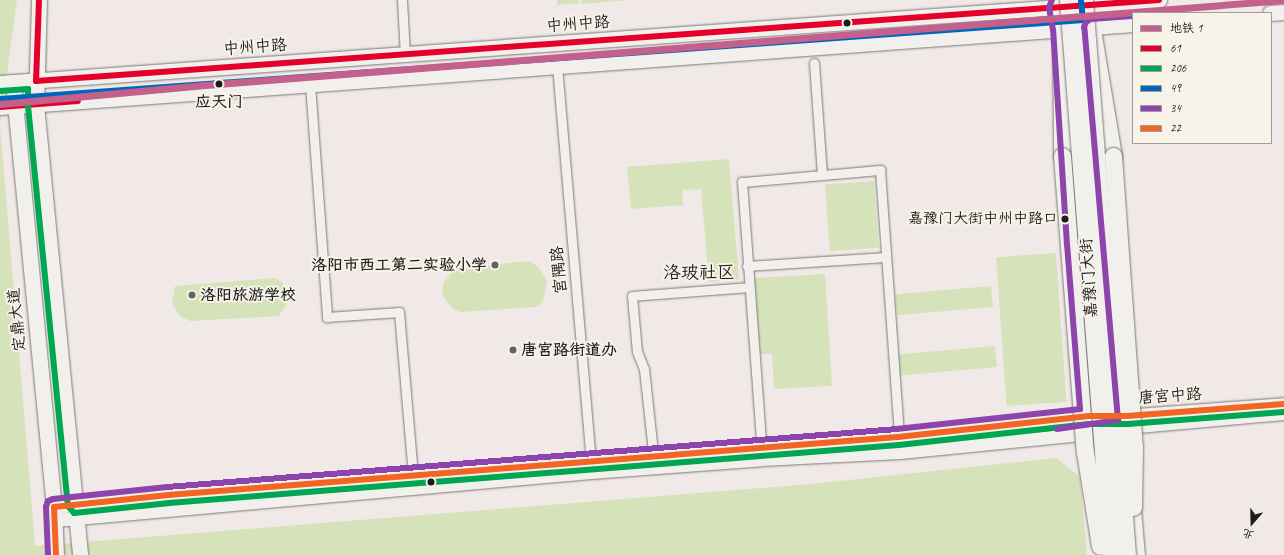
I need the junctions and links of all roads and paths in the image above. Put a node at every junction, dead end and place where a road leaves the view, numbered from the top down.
1 (39, 0) edge
2 (402, 0) edge
3 (1159, 0) edge
4 (1061, 2) edge
5 (1087, 2) edge
6 (1284, 12) edge
7 (1272, 13) edge
8 (1132, 24) edge
9 (1092, 27) junction
10 (1061, 29) junction
11 (404, 55) junction
12 (814, 63) dead end
13 (557, 66) junction
14 (36, 81) junction
15 (6, 82) edge
16 (310, 84) junction
17 (36, 104) junction
18 (7, 106) edge
19 (822, 175) junction
20 (886, 257) junction
21 (747, 266) junction
22 (749, 287) junction
23 (1284, 404) edge
24 (1284, 413) edge
25 (1089, 416) junction
26 (1127, 422) junction
27 (1091, 434) junction
28 (898, 437) junction
29 (900, 452) junction
30 (762, 453) junction
31 (655, 462) junction
32 (591, 467) junction
33 (413, 476) junction
34 (77, 511) junction
35 (54, 513) junction
36 (56, 555) edge
37 (80, 555) edge
38 (1101, 555) edge
39 (1111, 555) edge
40 (1127, 555) edge
41 (1132, 555) edge
42 (1138, 555) edge

1 - 14 main road
2 - 11 street
3 - 5 main road, 中州中路
4 - 5 main road, 中州中路
4 - 10 main road
4 - 11 main road, 中州中路
4 - 39 highway, 嘉豫门大街, bridge
5 - 9 main road
5 - 40 highway, 嘉豫门大街, bridge
6 - 7 main road
8 - 9 main road
9 - 10 main road
9 - 26 main road
9 - 41 highway, bridge
10 - 13 main road
10 - 25 main road
10 - 38 highway, bridge
11 - 14 main road, 中州中路
12 - 19 street
13 - 16 main road
13 - 32 street, 宫隅路
14 - 15 main road, 中州中路
14 - 17 main road
15 - 18 main road, 定鼎大道
16 - 17 main road
16 - 33 street
17 - 18 main road
17 - 34 main road
18 - 35 main road, 定鼎大道
19 - 20 street
19 - 21 street
20 - 21 street
20 - 28 street
21 - 22 street
22 - 30 street
22 - 31 street
23 - 26 main road, 唐宫中路
24 - 26 main road, 唐宫中路
25 - 26 main road, 唐宫中路
25 - 27 main road
25 - 28 main road, 唐宫中路
26 - 27 main road, 唐宫中路
26 - 42 main road
27 - 29 main road, 唐宫中路
27 - 38 main road
28 - 29 street
28 - 30 main road, 唐宫中路
29 - 30 main road, 唐宫中路
30 - 31 main road, 唐宫中路
31 - 32 main road, 唐宫中路
32 - 33 main road, 唐宫中路
32 - 34 main road, 唐宫中路
33 - 34 main road, 唐宫中路
34 - 35 main road, 唐宫中路
34 - 37 main road
35 - 36 main road, 定鼎大道

